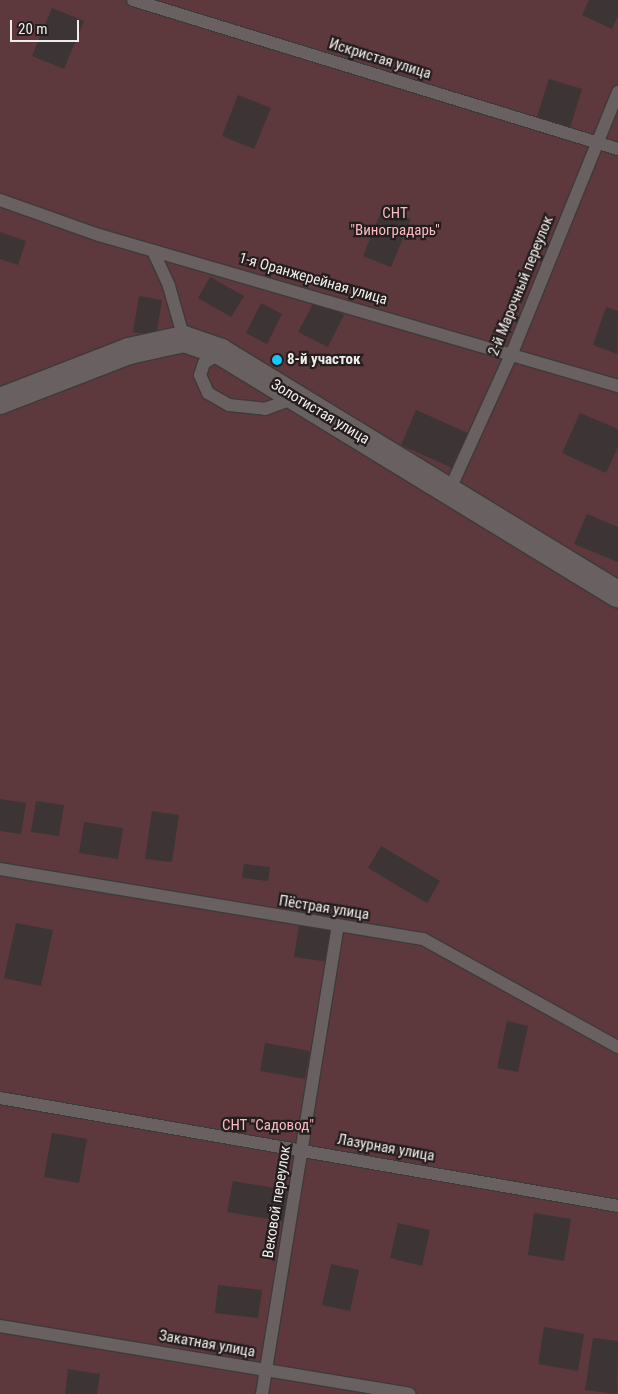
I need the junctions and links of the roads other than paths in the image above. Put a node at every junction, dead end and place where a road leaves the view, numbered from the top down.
1 (133, 0) edge
2 (618, 92) edge
3 (597, 143) junction
4 (618, 150) edge
5 (0, 200) edge
6 (152, 250) junction
7 (184, 339) junction
8 (221, 352) junction
9 (512, 353) junction
10 (618, 386) edge
11 (296, 398) junction
12 (0, 401) edge
13 (449, 491) junction
14 (618, 594) edge
15 (0, 869) edge
16 (338, 927) junction
17 (618, 1047) edge
18 (0, 1098) edge
19 (302, 1149) junction
20 (618, 1206) edge
21 (0, 1326) edge
22 (266, 1371) junction
23 (262, 1394) edge
24 (409, 1394) edge

1 - 3 lane, Искристая улица
2 - 3 lane, 2-й Марочный переулок
3 - 4 lane, Искристая улица
3 - 9 lane, 2-й Марочный переулок
5 - 6 lane, 1-я Оранжерейная улица
6 - 7 lane
6 - 9 lane, 1-я Оранжерейная улица
7 - 8 street, Золотистая улица
7 - 12 street
8 - 11 street, Золотистая улица
8 - 11 lane
9 - 10 lane, 1-я Оранжерейная улица
9 - 13 lane, 2-й Марочный переулок
11 - 13 street, Золотистая улица
13 - 14 street, Золотистая улица
15 - 16 lane, Пёстрая улица
16 - 17 lane, Пёстрая улица
16 - 19 lane, Вековой переулок
18 - 19 lane, Лазурная улица
19 - 20 lane, Лазурная улица
19 - 22 lane, Вековой переулок
21 - 22 lane, Закатная улица
22 - 23 lane, Вековой переулок
22 - 24 lane, Закатная улица

